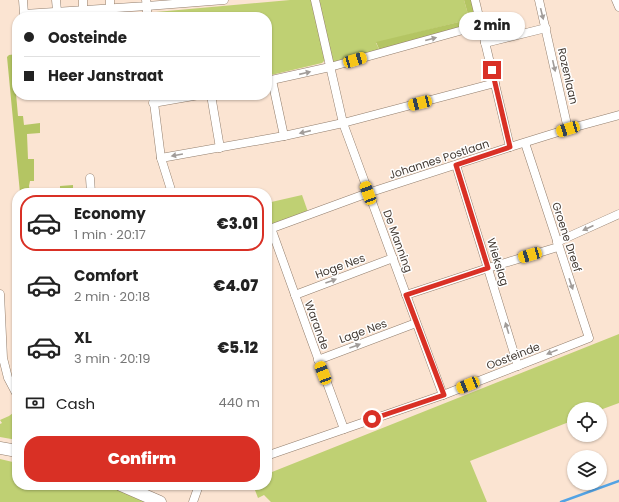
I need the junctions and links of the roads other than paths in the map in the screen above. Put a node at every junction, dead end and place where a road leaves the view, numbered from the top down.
1 (23, 0) edge
2 (56, 0) edge
3 (82, 0) edge
4 (224, 0) edge
5 (316, 0) edge
6 (475, 0) edge
7 (539, 0) edge
8 (616, 0) edge
9 (146, 3) edge
10 (110, 4) edge
11 (619, 7) edge
12 (83, 10) junction
13 (57, 11) junction
14 (24, 12) edge
15 (46, 12) edge
16 (481, 25) junction
17 (546, 28) junction
18 (485, 43) junction
19 (330, 67) junction
20 (272, 80) edge
21 (495, 83) junction
22 (272, 92) edge
23 (153, 100) edge
24 (212, 100) edge
25 (619, 115) edge
26 (343, 123) junction
27 (568, 129) junction
28 (284, 136) junction
29 (525, 143) junction
30 (510, 147) junction
31 (220, 148) junction
32 (161, 158) junction
33 (456, 165) junction
34 (90, 178) dead end
35 (91, 188) edge
36 (170, 188) edge
37 (368, 193) junction
38 (619, 214) edge
39 (272, 228) edge
40 (272, 237) edge
41 (557, 244) junction
42 (393, 258) junction
43 (488, 268) junction
44 (0, 294) edge
45 (295, 295) junction
46 (406, 295) junction
47 (416, 324) junction
48 (588, 338) joint
49 (318, 360) junction
50 (518, 366) junction
51 (12, 386) edge
52 (444, 395) junction
53 (344, 429) junction
54 (0, 448) edge
55 (12, 450) edge
56 (272, 454) edge
57 (132, 490) edge
58 (197, 490) edge
59 (160, 502) edge
60 (193, 502) edge

1 - 14 street
2 - 13 street
3 - 12 street
4 - 9 street
5 - 19 street, De Manning
6 - 16 street
7 -> 17 street, Rozenlaan
8 - 11 street
9 - 10 street
10 - 12 street
12 - 13 street
13 - 15 street
16 - 18 street
19 -> 16 street
17 - 18 street
17 -> 27 street, Rozenlaan
18 - 21 street
20 -> 19 street
19 - 26 street, De Manning
21 - 26 street
21 - 30 street
22 - 28 street
23 - 32 street
24 - 31 street
25 - 27 street, Johannes Postlaan
26 -> 28 street
26 - 37 street, De Manning
27 - 29 street, Johannes Postlaan
28 - 31 street
29 - 30 street, Johannes Postlaan
29 - 41 street, Groene Dreef
30 - 33 street, Johannes Postlaan
31 -> 32 street
32 - 36 street
33 - 37 street, Johannes Postlaan
33 - 43 street, Wiekslag
34 - 35 street
37 - 39 street, Johannes Postlaan
37 - 42 street, De Manning
38 -> 41 street
40 - 45 street, Warande
41 - 43 street
41 -> 48 street, Groene Dreef
45 -> 42 street, Hoge Nes
42 - 46 street, De Manning
43 - 46 street
50 -> 43 street, Wiekslag
44 - 51 street
45 - 49 street, Warande
46 - 47 street, De Manning
49 -> 47 street, Lage Nes
47 - 52 street, De Manning
48 -> 50 street, Oosteinde
49 - 53 street, Warande
50 - 52 street, Oosteinde
52 - 53 street, Oosteinde
53 - 56 street, Oosteinde
54 - 55 main road
57 - 59 main road
58 - 60 street

